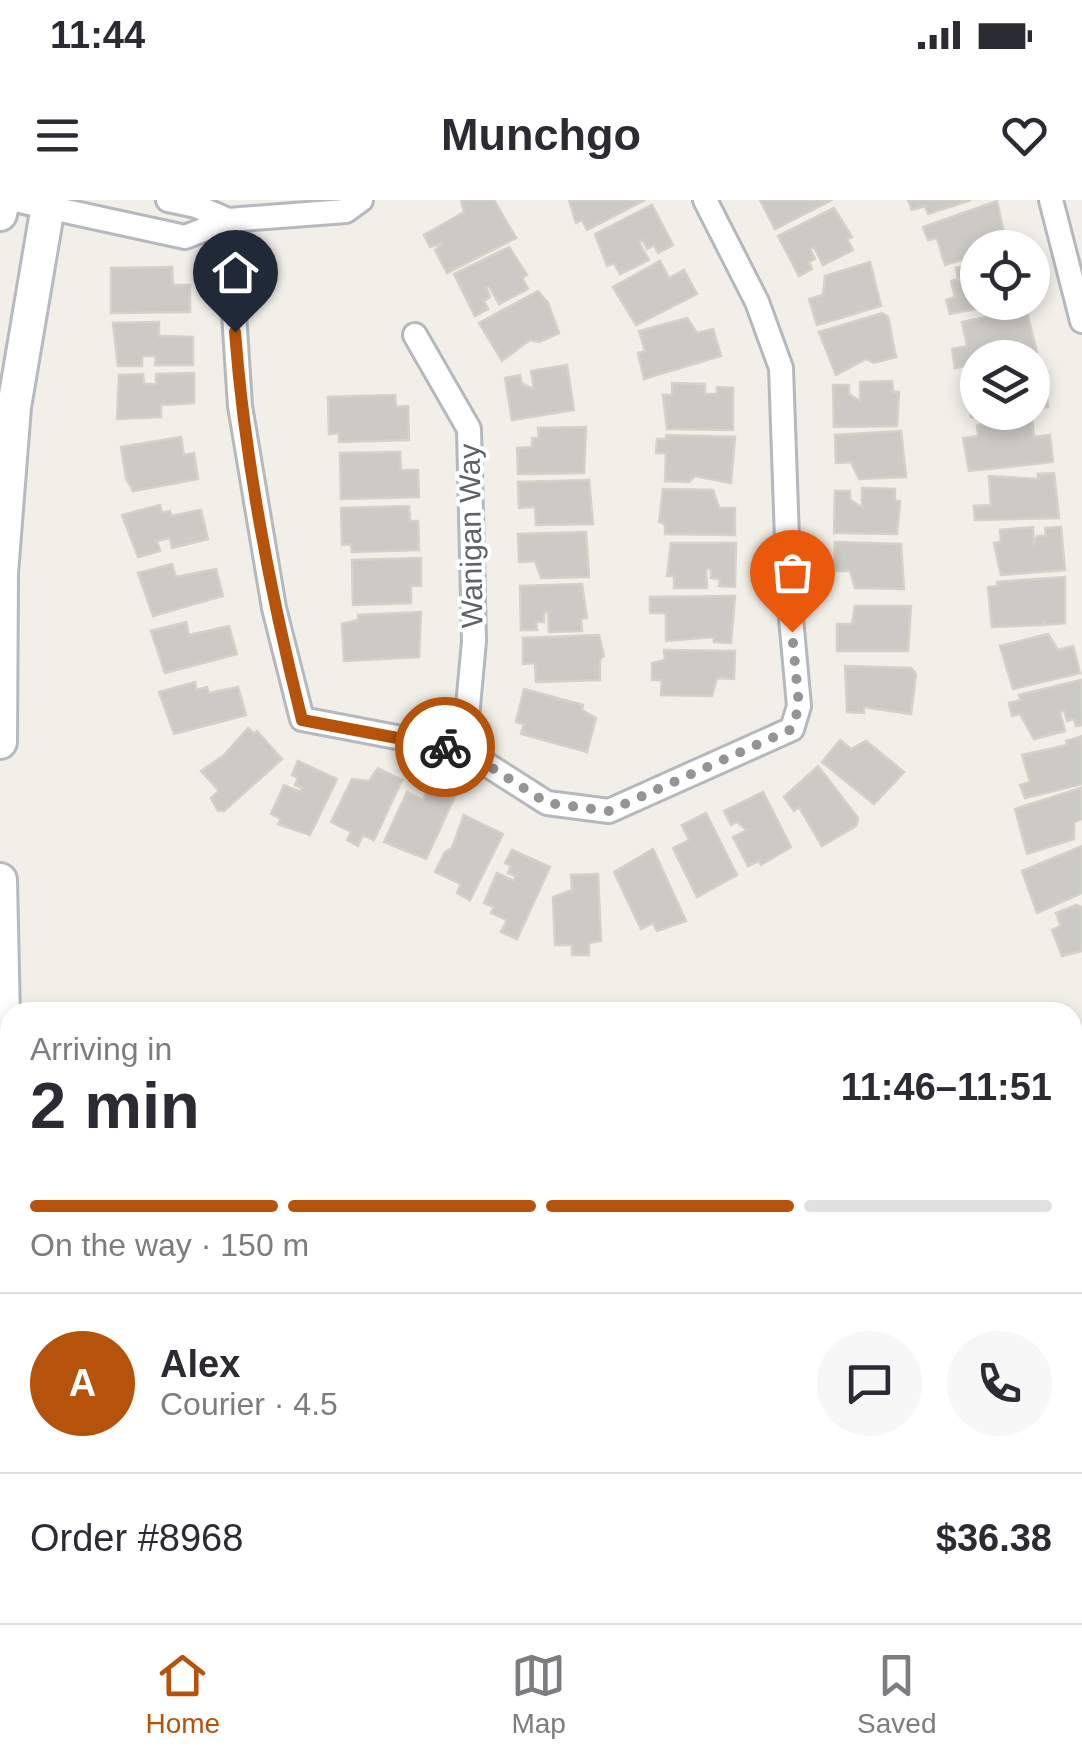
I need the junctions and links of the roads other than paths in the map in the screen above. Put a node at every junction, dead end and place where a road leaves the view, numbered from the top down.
1 (3, 200) edge
2 (168, 200) edge
3 (361, 200) edge
4 (705, 200) edge
5 (1051, 200) edge
6 (37, 202) edge
7 (0, 214) edge
8 (228, 220) junction
9 (1082, 321) edge
10 (415, 335) dead end
11 (0, 742) edge
12 (464, 750) junction
13 (0, 880) edge
14 (2, 1002) edge

1 - 7 main road
2 - 8 street
3 - 8 street
4 - 12 street
5 - 9 street
6 - 8 street
6 - 11 main road
8 - 12 street
10 - 12 street, Wanigan Way
13 - 14 main road

